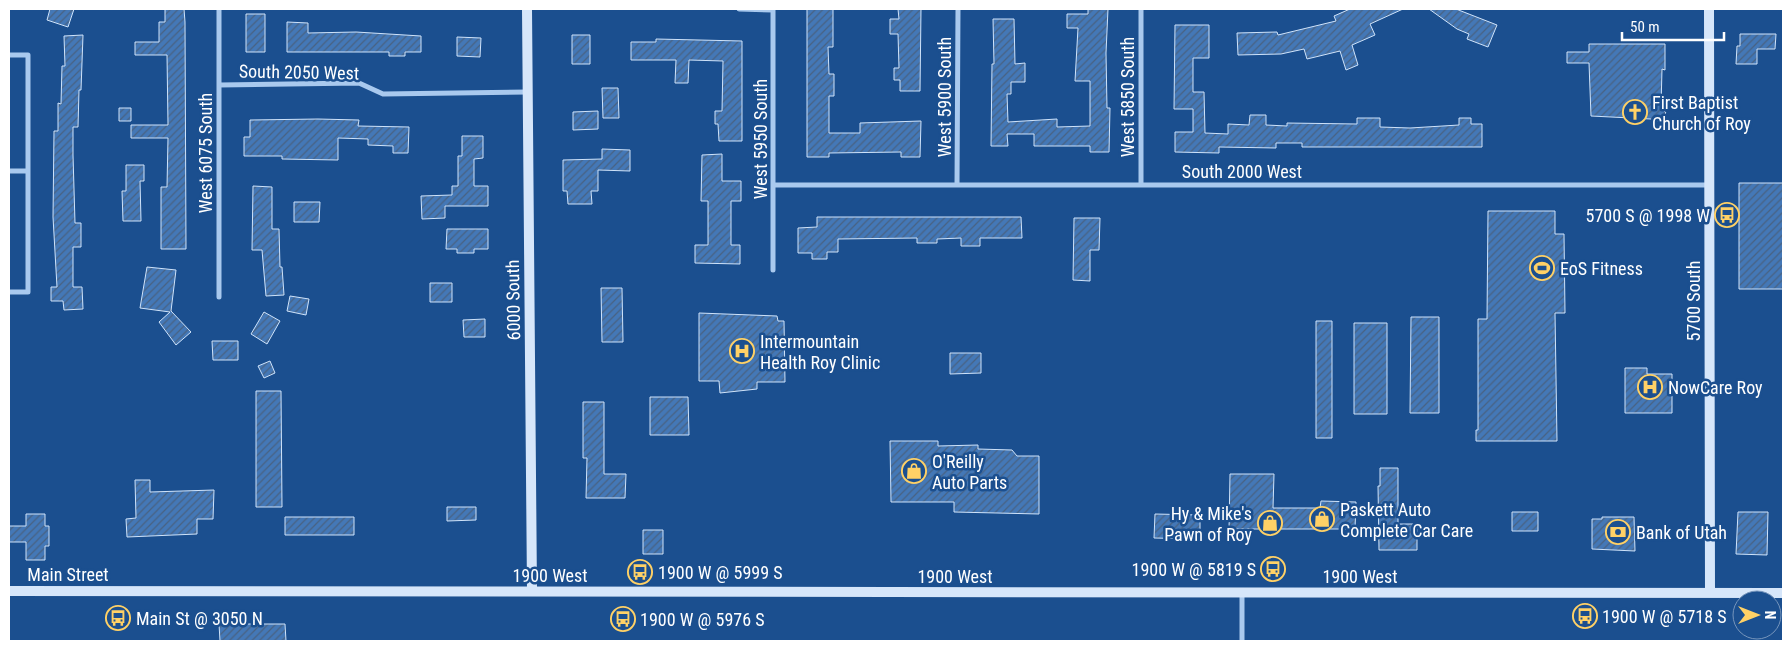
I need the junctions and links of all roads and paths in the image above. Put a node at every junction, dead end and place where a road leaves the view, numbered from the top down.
1 (219, 9) edge
2 (527, 9) edge
3 (739, 9) edge
4 (773, 9) edge
5 (958, 9) edge
6 (1141, 9) edge
7 (1709, 9) edge
8 (9, 55) edge
9 (219, 85) junction
10 (527, 92) junction
11 (9, 171) edge
12 (28, 171) junction
13 (774, 185) junction
14 (957, 185) junction
15 (1141, 185) junction
16 (1709, 185) junction
17 (773, 270) dead end
18 (9, 292) edge
19 (219, 296) dead end
20 (9, 591) edge
21 (127, 591) joint
22 (532, 591) junction
23 (1242, 592) junction
24 (1710, 593) junction
25 (1783, 593) edge
26 (1242, 641) edge

1 - 9 street, West 6075 South
2 - 10 main road, 6000 South
3 - 4 street
4 - 13 street, West 5950 South
5 - 14 street, West 5900 South
6 - 15 street, West 5850 South
7 - 16 main road, 5700 South
8 - 12 street
9 - 10 street, South 2050 West
9 - 19 street, West 6075 South
10 - 22 main road, 6000 South
11 - 12 street
12 - 18 street
13 - 14 street, South 2000 West
13 - 17 street, West 5950 South
14 - 15 street, South 2000 West
15 - 16 street, South 2000 West
16 - 24 main road, 5700 South
20 - 21 main road, Main Street
21 - 22 main road, 1900 West
22 - 23 main road, 1900 West
23 - 24 main road, 1900 West
23 - 26 street
24 - 25 main road, 1900 West

